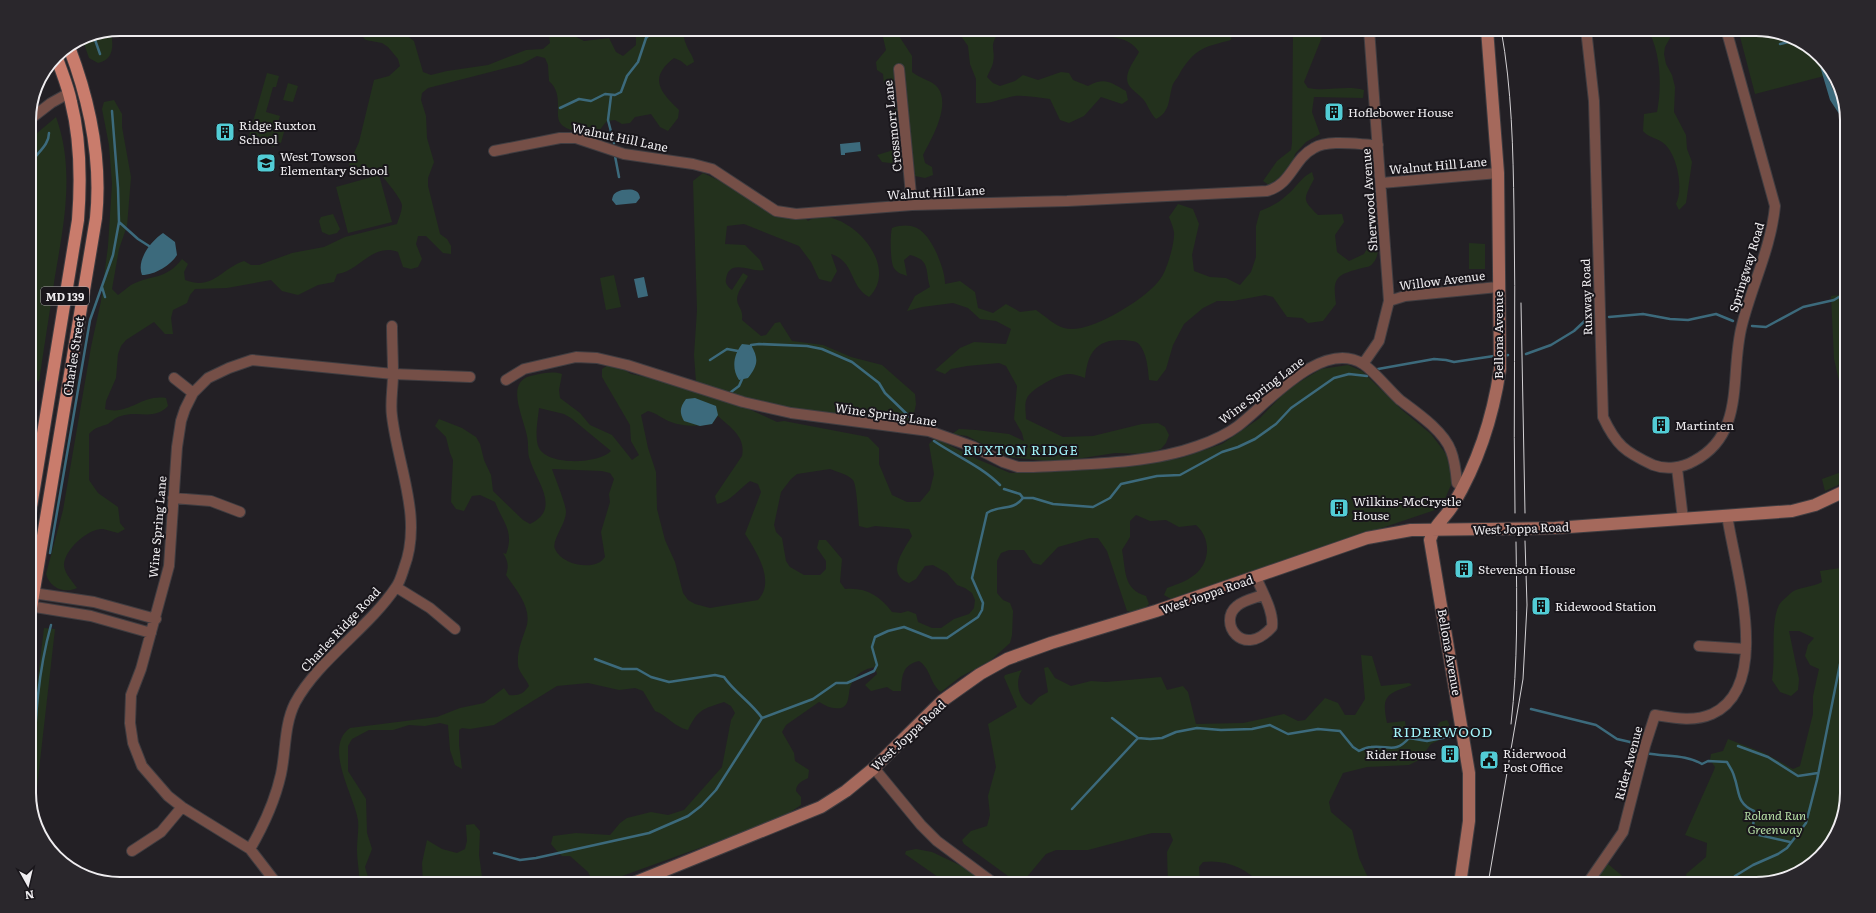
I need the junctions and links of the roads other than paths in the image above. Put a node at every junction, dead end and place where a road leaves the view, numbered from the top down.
1 (1370, 36) edge
2 (1488, 36) edge
3 (1587, 36) edge
4 (1728, 36) edge
5 (71, 52) edge
6 (59, 63) edge
7 (899, 69) dead end
8 (69, 94) junction
9 (36, 115) edge
10 (1378, 145) junction
11 (494, 151) dead end
12 (1498, 173) junction
13 (1381, 183) junction
14 (912, 205) junction
15 (1498, 287) junction
16 (1389, 300) junction
17 (392, 326) dead end
18 (1363, 364) junction
19 (393, 374) junction
20 (174, 378) dead end
21 (470, 378) dead end
22 (506, 380) dead end
23 (193, 393) junction
24 (1677, 468) junction
25 (36, 476) edge
26 (1462, 487) junction
27 (1840, 493) edge
28 (173, 498) junction
29 (240, 512) dead end
30 (1727, 515) junction
31 (1683, 519) junction
32 (1433, 530) junction
33 (36, 565) edge
34 (1256, 577) junction
35 (396, 587) junction
36 (36, 595) edge
37 (1264, 595) junction
38 (36, 608) edge
39 (156, 620) junction
40 (455, 629) dead end
41 (151, 633) junction
42 (1700, 646) dead end
43 (1746, 649) junction
44 (874, 768) junction
45 (182, 807) junction
46 (250, 849) junction
47 (132, 851) dead end
48 (272, 877) edge
49 (649, 877) edge
50 (986, 877) edge
51 (1461, 877) edge
52 (1592, 877) edge

1 - 10 street, Sherwood Avenue
2 - 12 street, Bellona Avenue
3 - 24 street, Ruxway Road
4 - 24 street, Springway Road
5 - 33 main road, Charles Street / MD 139
6 - 8 main road, Charles Street / MD 139
7 - 14 street, Crossmorr Lane
8 - 9 street
8 - 25 main road, Charles Street / MD 139
10 - 13 street, Sherwood Avenue
10 - 14 street, Walnut Hill Lane
11 - 14 street, Walnut Hill Lane
12 - 13 street, Walnut Hill Lane
12 - 15 street, Bellona Avenue
13 - 16 street, Sherwood Avenue
15 - 16 street, Willow Avenue
15 - 26 street, Bellona Avenue
16 - 18 street, Sherwood Avenue
17 - 19 street, Charles Ridge Road
18 - 22 street, Wine Spring Lane
18 - 26 street, Wine Spring Lane
19 - 21 street, Wine Spring Lane
19 - 23 street, Wine Spring Lane
19 - 35 street, Charles Ridge Road
20 - 23 street
23 - 28 street, Wine Spring Lane
24 - 31 street
26 - 32 street, Bellona Avenue
27 - 30 street, West Joppa Road
28 - 29 street
28 - 39 street, Wine Spring Lane
30 - 31 street, West Joppa Road
30 - 43 street, Rider Avenue
31 - 32 street, West Joppa Road
32 - 34 street, West Joppa Road
32 - 51 street, Bellona Avenue
34 - 37 street
34 - 44 street, West Joppa Road
35 - 40 street
35 - 46 street, Charles Ridge Road
36 - 39 street
37 - 37 street
38 - 41 street
39 - 41 street, Wine Spring Lane
41 - 45 street, Wine Spring Lane
42 - 43 street
43 - 52 street, Rider Avenue
44 - 49 street, West Joppa Road
44 - 50 street
45 - 46 street, Wine Spring Lane
45 - 47 street
46 - 48 street, Wine Spring Lane

